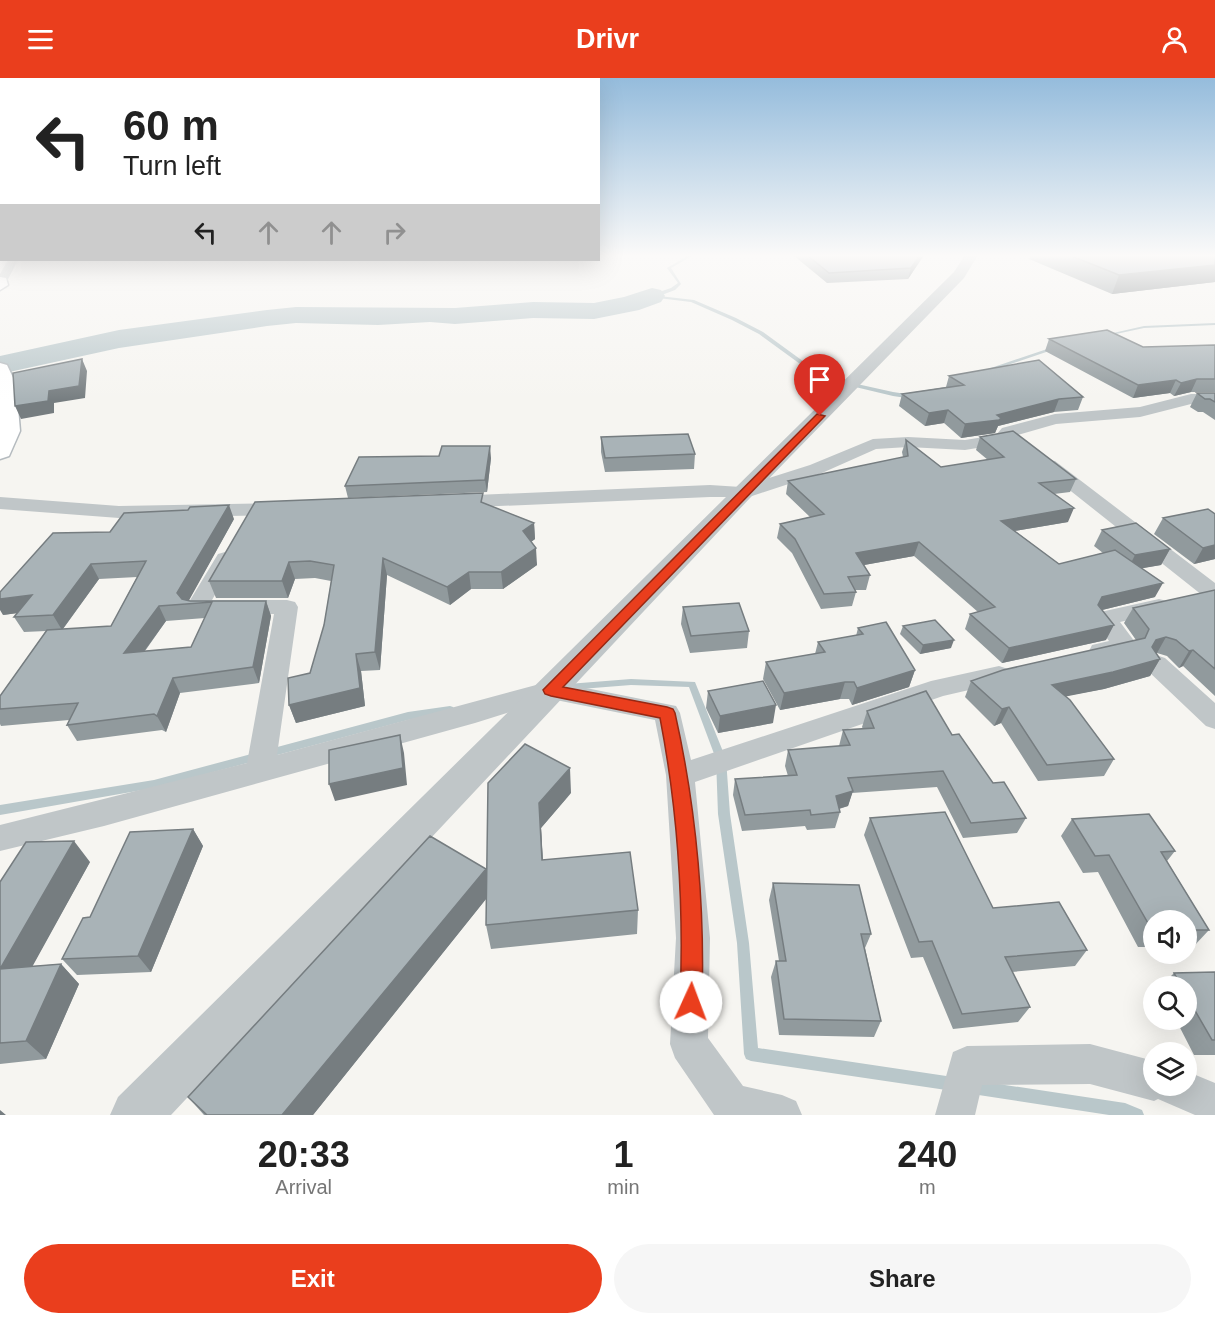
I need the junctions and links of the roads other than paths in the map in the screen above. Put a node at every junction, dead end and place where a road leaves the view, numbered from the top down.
1 (931, 303) edge
2 (0, 369) edge
3 (1215, 399) edge
4 (1008, 432) junction
5 (1, 444) edge
6 (742, 493) junction
7 (440, 502) edge
8 (0, 503) edge
9 (299, 508) edge
10 (243, 526) junction
11 (1215, 593) edge
12 (1079, 656) edge
13 (1156, 664) edge
14 (1027, 668) edge
15 (551, 690) junction
16 (1215, 719) edge
17 (260, 770) junction
18 (680, 775) junction
19 (0, 838) edge
20 (1143, 1078) edge
21 (1197, 1096) edge
22 (1215, 1103) edge
23 (136, 1115) edge
24 (782, 1115) edge
25 (955, 1115) edge

1 - 6 street
2 - 5 main road
3 - 4 street
4 - 6 street
4 - 11 street
6 - 7 street
6 - 15 street
8 - 10 street
9 - 10 street
10 - 17 street
11 - 12 street
13 - 16 street
14 - 18 street
15 - 17 street
15 - 18 street
15 - 23 street
17 - 19 street
18 - 24 street
20 - 25 street
21 - 22 street

